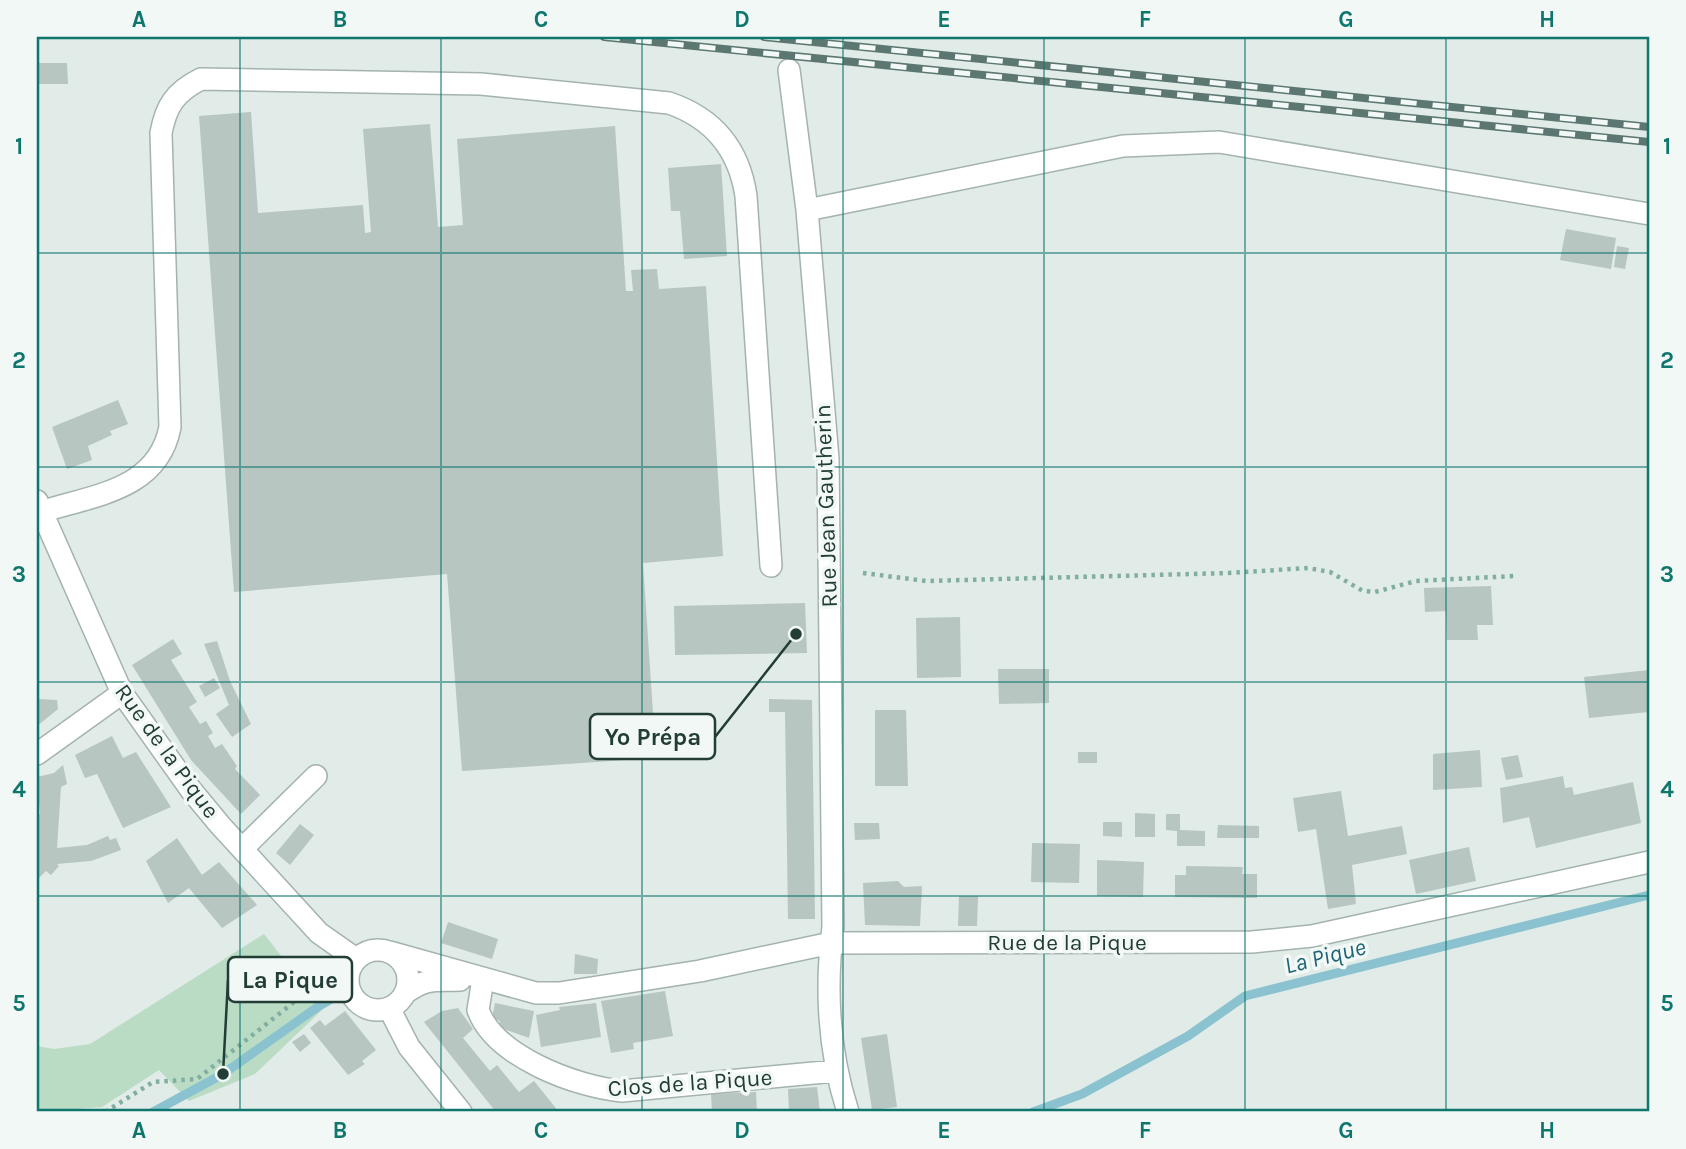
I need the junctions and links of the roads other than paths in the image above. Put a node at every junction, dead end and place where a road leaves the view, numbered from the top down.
1 (789, 69) dead end
2 (807, 211) junction
3 (1649, 214) edge
4 (39, 507) edge
5 (771, 566) dead end
6 (122, 693) junction
7 (37, 754) edge
8 (316, 776) dead end
9 (242, 849) junction
10 (1649, 862) edge
11 (831, 943) junction
12 (390, 952) junction
13 (356, 959) junction
14 (483, 979) junction
15 (405, 993) junction
16 (389, 1008) junction
17 (835, 1072) junction
18 (461, 1112) edge
19 (848, 1112) edge

1 - 2 street, Rue Jean Gautherin
2 - 3 street
2 - 11 street, Rue Jean Gautherin
4 - 5 street
4 - 6 street, Rue de la Pique
6 - 7 street
6 - 9 street, Rue de la Pique
8 - 9 street
9 - 13 street, Rue de la Pique
10 - 11 street, Rue de la Pique
11 - 14 street, Rue de la Pique
11 - 17 street, Rue Jean Gautherin
12 - 13 street
12 - 14 street, Rue de la Pique
12 - 15 street
13 - 16 street
14 - 15 street, Rue de la Pique
14 - 17 street, Clos de la Pique
15 - 16 street
16 - 18 street
17 - 19 street, Rue Jean Gautherin

